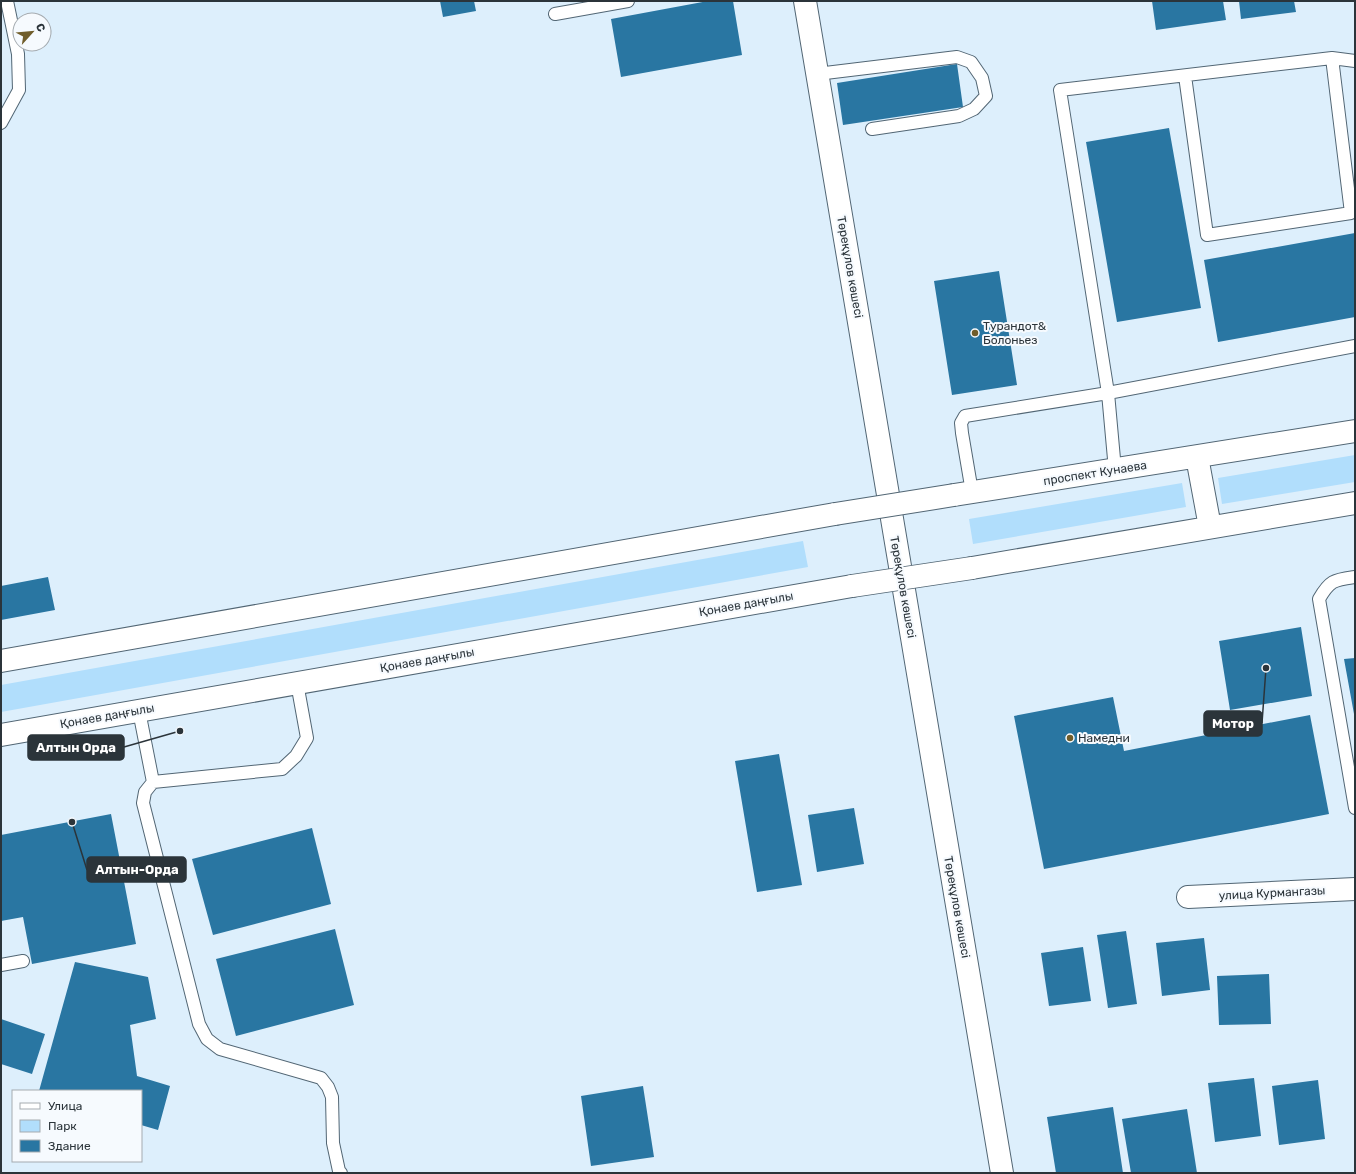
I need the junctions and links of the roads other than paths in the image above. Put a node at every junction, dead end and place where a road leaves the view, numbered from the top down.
1 (7, 1) edge
2 (628, 1) edge
3 (805, 1) edge
4 (555, 14) dead end
5 (1332, 58) junction
6 (1355, 61) edge
7 (817, 74) junction
8 (1185, 76) junction
9 (2, 120) edge
10 (872, 129) dead end
11 (1355, 346) edge
12 (1108, 393) junction
13 (1355, 431) edge
14 (1197, 457) junction
15 (1115, 470) junction
16 (963, 494) junction
17 (1355, 503) edge
18 (1210, 527) junction
19 (1355, 577) edge
20 (1, 660) edge
21 (297, 683) junction
22 (139, 711) junction
23 (1, 735) edge
24 (153, 782) junction
25 (1355, 808) edge
26 (1355, 889) edge
27 (1188, 897) dead end
28 (23, 961) dead end
29 (1, 965) edge
30 (341, 1173) edge
31 (1002, 1173) edge

1 - 9 lane
2 - 4 lane
3 - 7 main road, Төреқұлов көшесі
5 - 6 lane
5 - 8 lane
5 - 8 lane
7 - 10 lane
7 - 31 main road, Төреқұлов көшесі
8 - 12 lane
11 - 12 lane
12 - 15 lane
12 - 16 lane
13 - 14 main road, проспект Кунаева
14 - 15 main road, проспект Кунаева
14 - 18 main road
15 - 16 main road, проспект Кунаева
16 - 20 main road, проспект Кунаева, bridge
17 - 18 main road
18 - 21 main road, Қонаев даңғылы, bridge
19 - 25 lane
21 - 22 main road, Қонаев даңғылы
21 - 24 lane
22 - 23 main road, Қонаев даңғылы
22 - 24 lane
24 - 30 lane
26 - 27 main road, улица Курмангазы
28 - 29 lane

